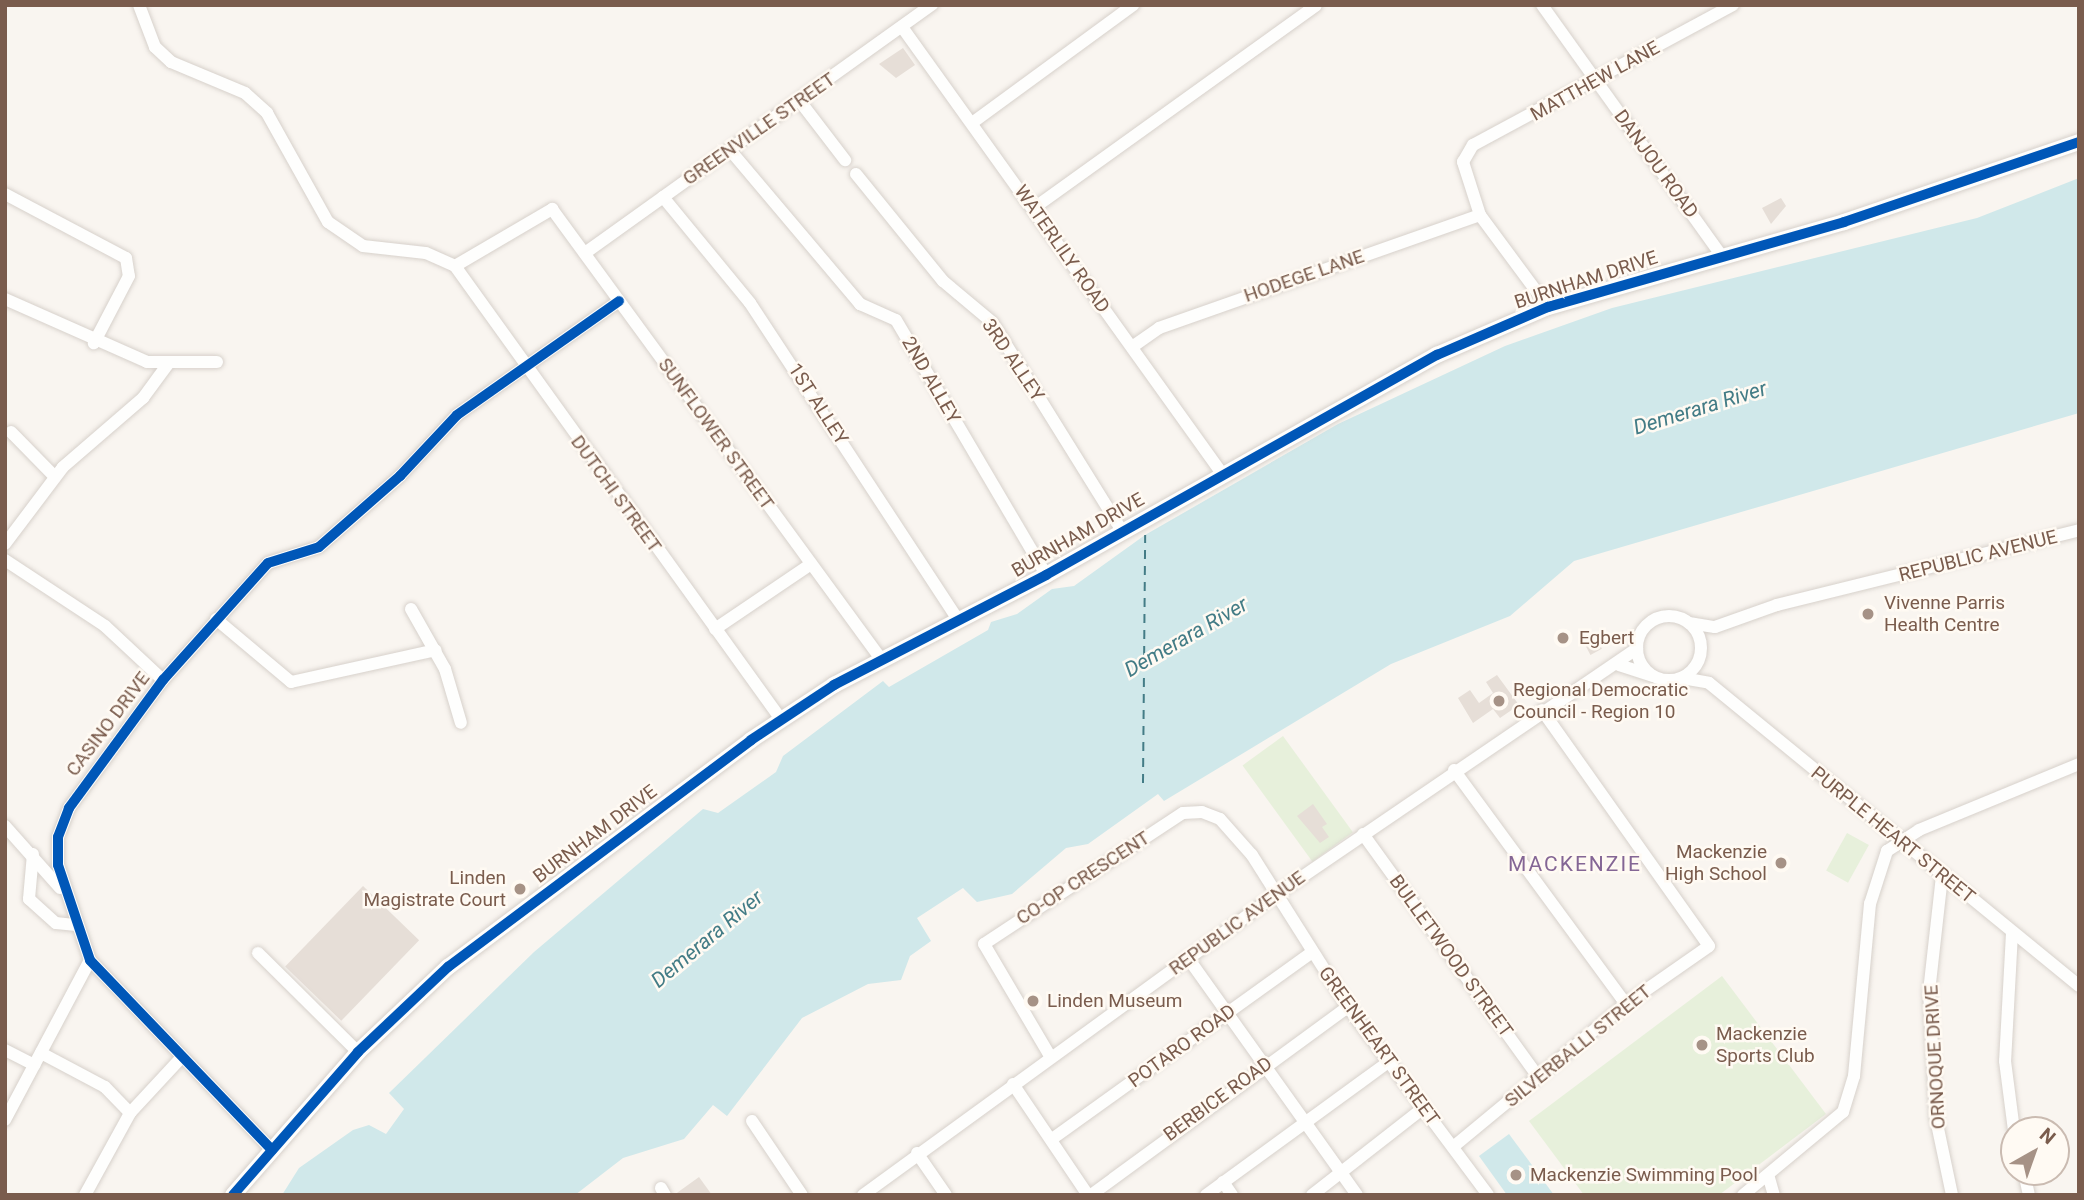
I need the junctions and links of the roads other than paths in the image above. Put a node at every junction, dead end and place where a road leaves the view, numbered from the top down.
1 (139, 5) edge
2 (932, 5) edge
3 (1133, 5) edge
4 (1315, 5) edge
5 (1542, 5) edge
6 (1733, 5) edge
7 (901, 27) junction
8 (1597, 82) junction
9 (799, 100) junction
10 (972, 123) junction
11 (2079, 142) edge
12 (730, 150) junction
13 (845, 160) dead end
14 (856, 174) dead end
15 (5, 194) edge
16 (663, 197) junction
17 (1034, 208) junction
18 (1480, 215) junction
19 (585, 253) junction
20 (1722, 256) junction
21 (455, 266) junction
22 (5, 299) edge
23 (619, 301) junction
24 (1548, 307) junction
25 (94, 344) junction
26 (1132, 347) junction
27 (218, 362) dead end
28 (168, 364) junction
29 (524, 368) junction
30 (11, 432) dead end
31 (1221, 472) junction
32 (55, 477) junction
33 (2079, 530) edge
34 (1122, 531) junction
35 (5, 544) edge
36 (5, 560) edge
37 (811, 564) junction
38 (1046, 575) junction
39 (411, 609) dead end
40 (216, 619) junction
41 (959, 621) junction
42 (1689, 623) junction
43 (1715, 626) junction
44 (715, 629) junction
45 (1637, 648) junction
46 (436, 650) junction
47 (1701, 652) junction
48 (881, 659) junction
49 (1619, 665) junction
50 (1657, 678) junction
51 (1682, 678) junction
52 (163, 680) junction
53 (1709, 683) junction
54 (1542, 710) junction
55 (780, 718) junction
56 (461, 723) dead end
57 (2079, 764) edge
58 (1454, 770) junction
59 (5, 825) edge
60 (1363, 834) junction
61 (1899, 840) junction
62 (33, 854) junction
63 (1942, 876) junction
64 (62, 891) junction
65 (1276, 894) junction
66 (74, 925) junction
67 (2012, 933) junction
68 (1312, 952) junction
69 (258, 953) dead end
70 (1188, 958) junction
71 (90, 960) junction
72 (2079, 986) edge
73 (1626, 1004) junction
74 (1348, 1007) junction
75 (1226, 1014) junction
76 (5, 1050) edge
77 (358, 1052) junction
78 (41, 1053) junction
79 (1050, 1056) junction
80 (180, 1059) junction
81 (1387, 1063) junction
82 (34, 1065) junction
83 (1262, 1065) junction
84 (1538, 1077) junction
85 (1013, 1084) junction
86 (1422, 1110) junction
87 (130, 1113) junction
88 (2012, 1116) edge
89 (5, 1120) edge
90 (752, 1121) dead end
91 (1305, 1121) junction
92 (1052, 1139) junction
93 (1453, 1147) junction
94 (272, 1150) junction
95 (917, 1153) junction
96 (1341, 1172) junction
97 (1769, 1178) junction
98 (1223, 1182) junction
99 (85, 1195) edge
100 (233, 1195) edge
101 (802, 1195) edge
102 (863, 1195) edge
103 (946, 1195) edge
104 (1089, 1195) edge
105 (1206, 1195) edge
106 (1232, 1195) edge
107 (1312, 1195) edge
108 (1357, 1195) edge
109 (1488, 1195) edge
110 (1743, 1195) edge
111 (1774, 1195) edge
112 (1952, 1195) edge

1 - 21 street
2 - 7 street, GREENVILLE STREET
3 - 10 street
4 - 17 street
5 - 8 street, DANJOU ROAD
6 - 8 street, MATTHEW LANE
7 - 9 street, GREENVILLE STREET
7 - 10 street, WATERLILY ROAD
8 - 18 street, MATTHEW LANE
8 - 20 street, DANJOU ROAD
9 - 12 street, GREENVILLE STREET
9 - 13 street
10 - 17 street, WATERLILY ROAD
11 - 20 street, BURNHAM DRIVE
12 - 16 street, GREENVILLE STREET
12 - 38 street, 2ND ALLEY
14 - 34 street, 3RD ALLEY
15 - 25 street
16 - 19 street, GREENVILLE STREET
16 - 41 street, 1ST ALLEY
17 - 26 street, WATERLILY ROAD
18 - 24 street
18 - 26 street, HODEGE LANE
19 - 21 street, SUNFLOWER STREET
19 - 23 street, SUNFLOWER STREET
20 - 24 street, BURNHAM DRIVE
21 - 29 street, DUTCHI STREET
22 - 25 street
23 - 29 street, CASINO DRIVE
23 - 37 street, SUNFLOWER STREET
24 - 31 street, BURNHAM DRIVE
25 - 28 street
26 - 31 street, WATERLILY ROAD
27 - 28 street
28 - 32 street
29 - 40 street, CASINO DRIVE
29 - 44 street, DUTCHI STREET
30 - 32 street
31 - 34 street, BURNHAM DRIVE
32 - 35 street
33 - 43 street, REPUBLIC AVENUE
34 - 38 street, BURNHAM DRIVE
36 - 52 street
37 - 44 street
37 - 48 street, SUNFLOWER STREET
38 - 41 street, BURNHAM DRIVE
39 - 46 street
40 - 46 street
40 - 52 street, CASINO DRIVE
41 - 48 street, BURNHAM DRIVE
42 - 43 street, REPUBLIC AVENUE
42 - 45 street
42 - 47 street
43 - 47 street
44 - 55 street, DUTCHI STREET
45 - 49 street, REPUBLIC AVENUE
45 - 50 street
46 - 56 street
47 - 51 street
47 - 53 street
48 - 55 street, BURNHAM DRIVE
49 - 50 street
49 - 54 street, REPUBLIC AVENUE
50 - 51 street
51 - 53 street, PURPLE HEART STREET
52 - 64 street, CASINO DRIVE
53 - 61 street, PURPLE HEART STREET
54 - 58 street, REPUBLIC AVENUE
54 - 73 street, SILVERBALLI STREET
55 - 77 street, BURNHAM DRIVE
57 - 61 street
58 - 60 street, REPUBLIC AVENUE
58 - 73 street
59 - 62 street
60 - 65 street, REPUBLIC AVENUE
60 - 84 street, BULLETWOOD STREET
61 - 63 street, PURPLE HEART STREET
61 - 97 street
62 - 64 street
62 - 66 street
63 - 67 street, PURPLE HEART STREET
63 - 112 street, ORNOQUE DRIVE
64 - 66 street, CASINO DRIVE
65 - 68 street, GREENHEART STREET
65 - 70 street, REPUBLIC AVENUE
65 - 79 street, CO-OP CRESCENT
66 - 71 street, CASINO DRIVE
67 - 72 street, PURPLE HEART STREET
67 - 88 street
68 - 74 street, GREENHEART STREET
68 - 75 street, POTARO ROAD
69 - 77 street
70 - 75 street
70 - 79 street, REPUBLIC AVENUE
71 - 78 street
71 - 80 street, CASINO DRIVE
73 - 84 street, SILVERBALLI STREET
74 - 81 street, GREENHEART STREET
74 - 83 street, BERBICE ROAD
75 - 83 street
75 - 92 street, POTARO ROAD
76 - 82 street
77 - 94 street, BURNHAM DRIVE
78 - 82 street
78 - 87 street
79 - 85 street, REPUBLIC AVENUE
80 - 87 street
80 - 94 street, CASINO DRIVE
81 - 86 street, GREENHEART STREET
81 - 91 street
82 - 89 street
83 - 91 street
83 - 104 street, BERBICE ROAD
84 - 93 street, SILVERBALLI STREET
85 - 92 street
85 - 95 street, REPUBLIC AVENUE
86 - 93 street, GREENHEART STREET
86 - 96 street
87 - 99 street
90 - 101 street
91 - 96 street
91 - 98 street
92 - 104 street
93 - 109 street, GREENHEART STREET
94 - 100 street, BURNHAM DRIVE
95 - 102 street, REPUBLIC AVENUE
95 - 103 street
96 - 107 street
96 - 108 street
97 - 110 street
97 - 111 street
98 - 105 street
98 - 106 street

